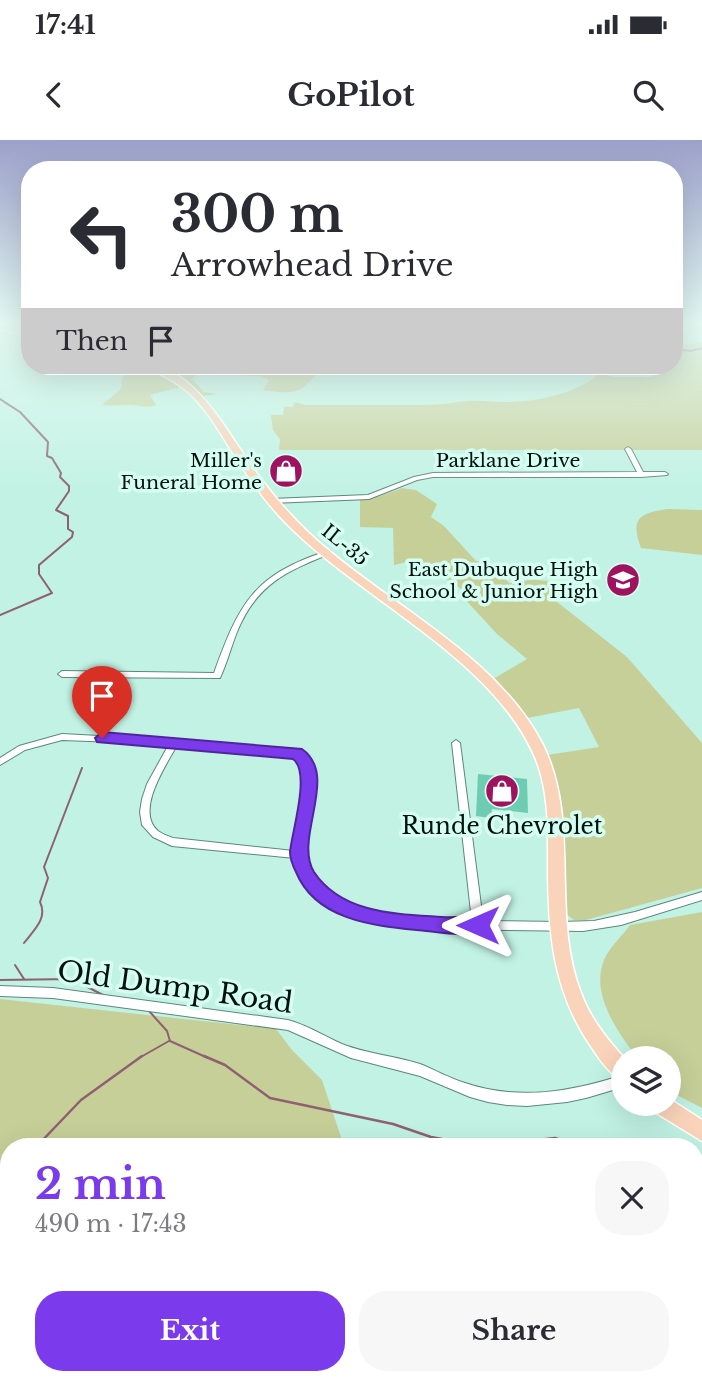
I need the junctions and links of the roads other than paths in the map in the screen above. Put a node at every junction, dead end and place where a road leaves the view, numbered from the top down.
1 (183, 382) edge
2 (628, 449) dead end
3 (666, 474) dead end
4 (641, 475) junction
5 (271, 500) junction
6 (327, 553) junction
7 (62, 674) dead end
8 (174, 743) junction
9 (456, 743) dead end
10 (0, 762) edge
11 (299, 855) junction
12 (702, 895) edge
13 (478, 925) junction
14 (557, 926) junction
15 (0, 991) edge
16 (611, 1058) edge
17 (611, 1086) edge
18 (679, 1116) edge
19 (702, 1131) edge

1 - 5 main road, IL-35
2 - 4 street
3 - 4 street, Parklane Drive
4 - 5 street, Parklane Drive
5 - 6 main road, IL-35
6 - 7 street
6 - 14 main road, IL-35
8 - 10 street
8 - 11 street
8 - 11 street
9 - 13 street
11 - 13 street
12 - 14 street
13 - 14 street
14 - 16 main road, IL-35
15 - 17 street, Old Dump Road
18 - 19 main road

